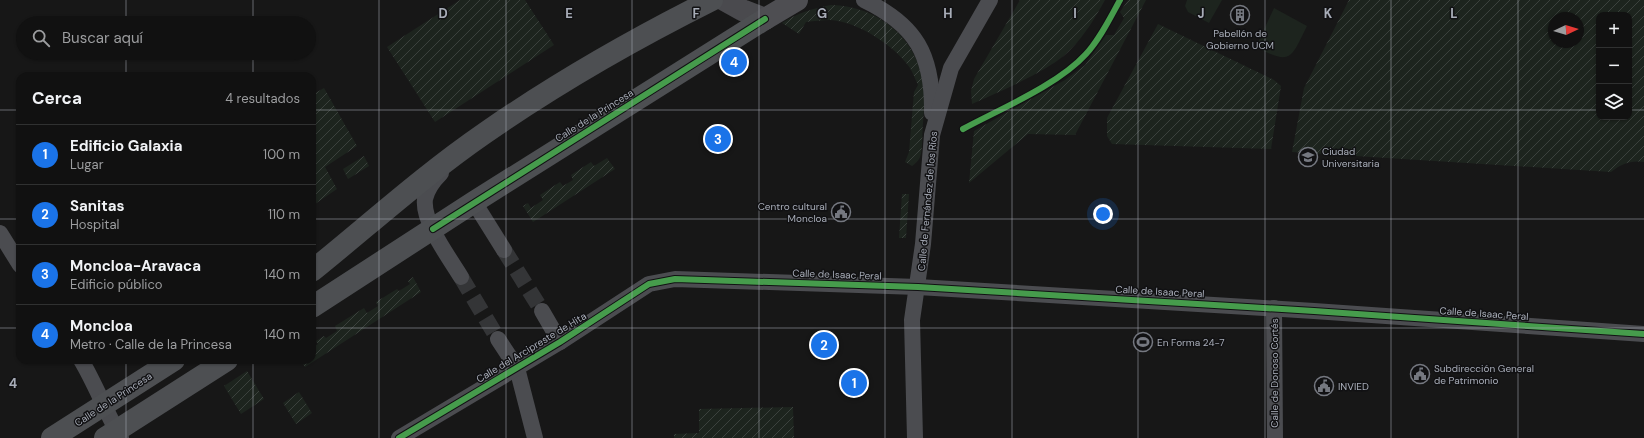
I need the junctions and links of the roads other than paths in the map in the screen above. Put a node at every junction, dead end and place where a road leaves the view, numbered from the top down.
1 (712, 0) edge
2 (724, 0) edge
3 (797, 0) edge
4 (864, 0) edge
5 (990, 0) edge
6 (765, 19) junction
7 (485, 132) junction
8 (932, 135) junction
9 (474, 202) junction
10 (433, 229) junction
11 (0, 233) edge
12 (504, 250) tunnel mouth
13 (16, 259) edge
14 (316, 268) edge
15 (461, 277) tunnel mouth
16 (675, 279) joint
17 (918, 287) junction
18 (316, 303) edge
19 (1274, 308) junction
20 (542, 310) tunnel mouth
21 (1644, 334) edge
22 (498, 339) tunnel mouth
23 (560, 342) junction
24 (84, 364) edge
25 (168, 364) edge
26 (221, 364) edge
27 (517, 368) junction
28 (103, 405) junction
29 (115, 436) edge
30 (52, 438) edge
31 (399, 438) edge
32 (535, 438) edge
33 (915, 438) edge
34 (1275, 438) edge

1 - 7 main road
2 - 6 main road
3 - 6 highway, Calle de la Princesa
4 - 8 street
5 - 8 street, Calle de Fernández de los Ríos
6 - 9 main road, Calle de la Princesa
7 - 10 street
7 - 14 main road
8 - 17 street, Calle de Fernández de los Ríos
9 - 10 main road, Calle de la Princesa
9 - 12 street
10 - 15 street
10 - 18 main road, Calle de la Princesa
11 - 13 street
16 - 17 street, Calle de Isaac Peral
16 - 23 street, Calle del Arcipreste de Hita
17 - 19 street, Calle de Isaac Peral
17 - 33 street, Calle de Fernández de los Ríos
19 - 21 street, Calle de Isaac Peral
19 - 34 street, Calle de Donoso Cortés
20 - 23 street
22 - 27 street
23 - 27 street, Calle del Arcipreste de Hita
24 - 28 street
25 - 28 main road, Calle de la Princesa
26 - 29 main road
27 - 31 street, Calle del Arcipreste de Hita
27 - 32 street
28 - 29 street
28 - 30 main road, Calle de la Princesa

